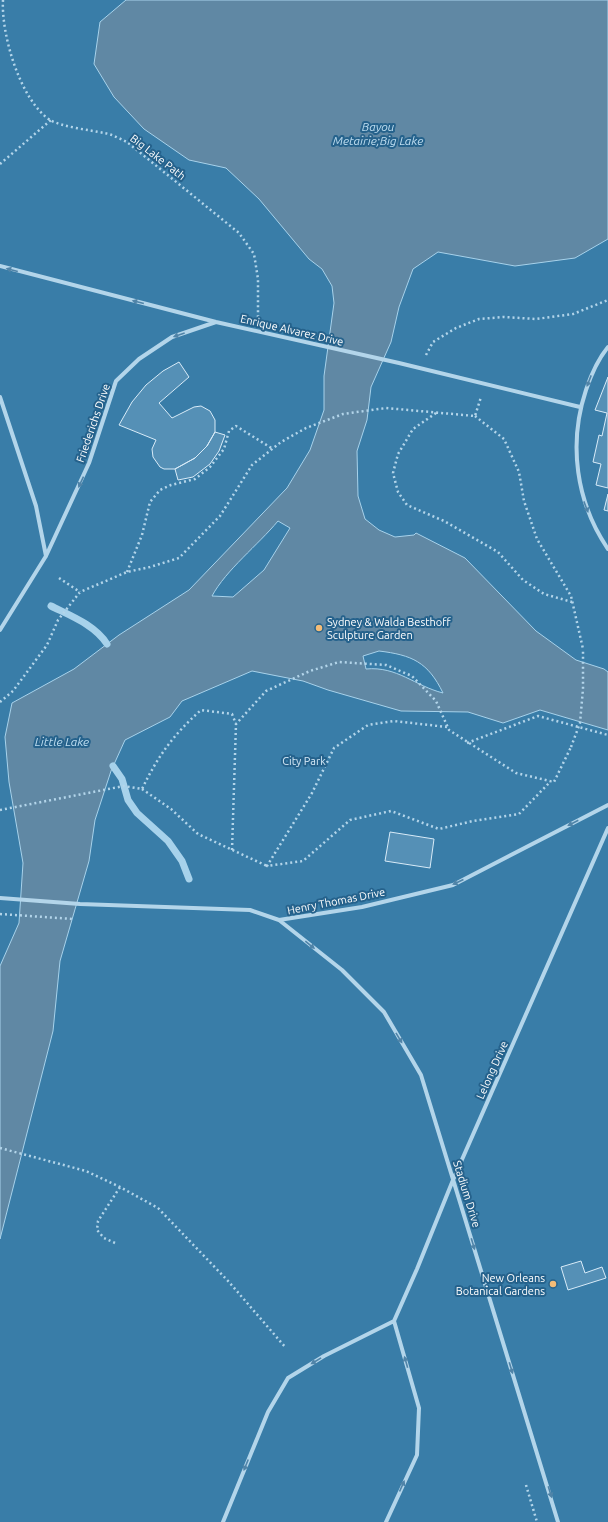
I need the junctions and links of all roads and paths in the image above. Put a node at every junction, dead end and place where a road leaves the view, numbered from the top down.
1 (3, 0) edge
2 (50, 120) junction
3 (0, 164) edge
4 (0, 266) edge
5 (608, 300) edge
6 (265, 321) dead end
7 (216, 322) junction
8 (608, 346) edge
9 (420, 355) dead end
10 (0, 397) edge
11 (580, 407) junction
12 (478, 408) dead end
13 (437, 413) junction
14 (475, 416) junction
15 (273, 449) junction
16 (608, 549) edge
17 (46, 556) junction
18 (126, 572) junction
19 (59, 578) dead end
20 (80, 592) junction
21 (572, 602) junction
22 (0, 630) edge
23 (0, 702) edge
24 (236, 724) junction
25 (448, 727) junction
26 (608, 735) edge
27 (467, 742) junction
28 (552, 781) junction
29 (142, 790) junction
30 (608, 805) edge
31 (0, 810) edge
32 (608, 828) edge
33 (232, 850) junction
34 (267, 866) junction
35 (2, 898) edge
36 (0, 914) edge
37 (77, 919) dead end
38 (280, 920) junction
39 (0, 1148) edge
40 (453, 1180) junction
41 (120, 1186) junction
42 (115, 1243) dead end
43 (394, 1321) junction
44 (286, 1348) dead end
45 (526, 1485) dead end
46 (223, 1522) edge
47 (386, 1522) edge
48 (537, 1522) edge
49 (558, 1522) edge

1 - 2 path
2 - 3 path
2 - 6 path, Big Lake Path
7 -> 4 street, Enrique Alvarez Drive
5 - 9 path
7 - 11 street, Enrique Alvarez Drive
7 -> 17 street, Friederichs Drive
8 -> 11 street
10 - 17 street
11 -> 16 street
12 - 14 path
13 - 14 path
13 - 15 path
13 - 21 path
14 - 21 path
15 - 18 path
15 - 18 path
17 - 22 street, Friederichs Drive
18 - 20 path
19 - 20 path
20 - 23 path
21 - 28 path, bridge
24 - 25 path
24 - 29 path
24 - 33 path
25 - 27 path
25 - 34 path
26 - 27 path
27 - 28 path
28 - 34 path
29 - 31 path
29 - 33 path
30 -> 38 street, Henry Thomas Drive
32 - 40 street, Lelong Drive
33 - 34 path
35 - 38 street, Henry Thomas Drive
36 - 37 path
38 -> 40 street, Stadium Drive
39 - 41 path
40 - 43 street, Lelong Drive
40 -> 49 street, Stadium Drive
41 - 42 path
41 - 44 path
43 -> 46 street
47 -> 43 street
45 - 48 path

